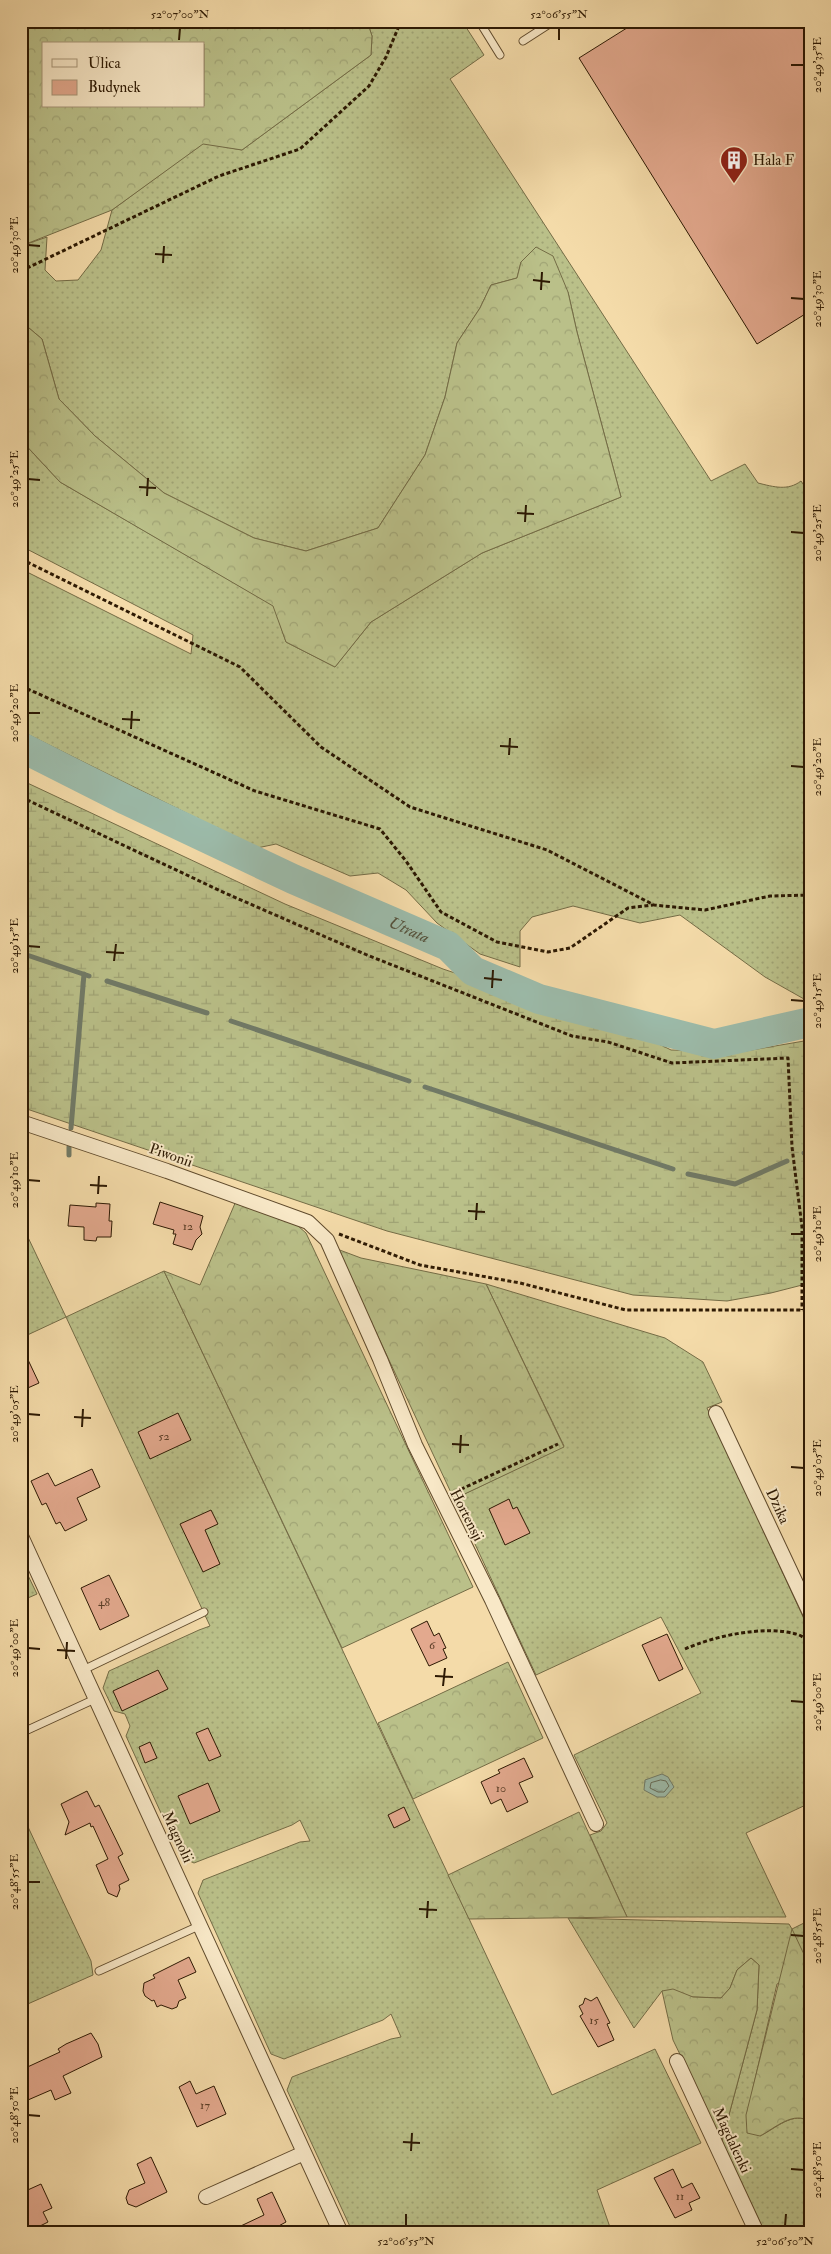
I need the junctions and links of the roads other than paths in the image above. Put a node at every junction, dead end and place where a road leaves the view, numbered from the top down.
1 (479, 21) edge
2 (554, 21) edge
3 (523, 41) dead end
4 (500, 54) dead end
5 (21, 1122) edge
6 (308, 1222) joint
7 (716, 1413) dead end
8 (21, 1536) edge
9 (204, 1612) dead end
10 (810, 1613) edge
11 (83, 1670) junction
12 (95, 1699) junction
13 (21, 1733) edge
14 (596, 1824) dead end
15 (201, 1924) junction
16 (99, 1971) dead end
17 (678, 2061) dead end
18 (304, 2153) junction
19 (206, 2197) dead end
20 (341, 2233) edge
21 (757, 2233) edge

1 - 4 lane
2 - 3 lane
5 - 6 street, Piwonii
6 - 14 street, Hortensji
7 - 10 street, Dzika
8 - 11 street, Magnolii
9 - 11 lane
11 - 12 street, Magnolii
12 - 13 lane
12 - 15 street, Magnolii
15 - 16 lane
15 - 18 street, Magnolii
17 - 21 street, Magdalenki
18 - 19 street
18 - 20 street, Magnolii

